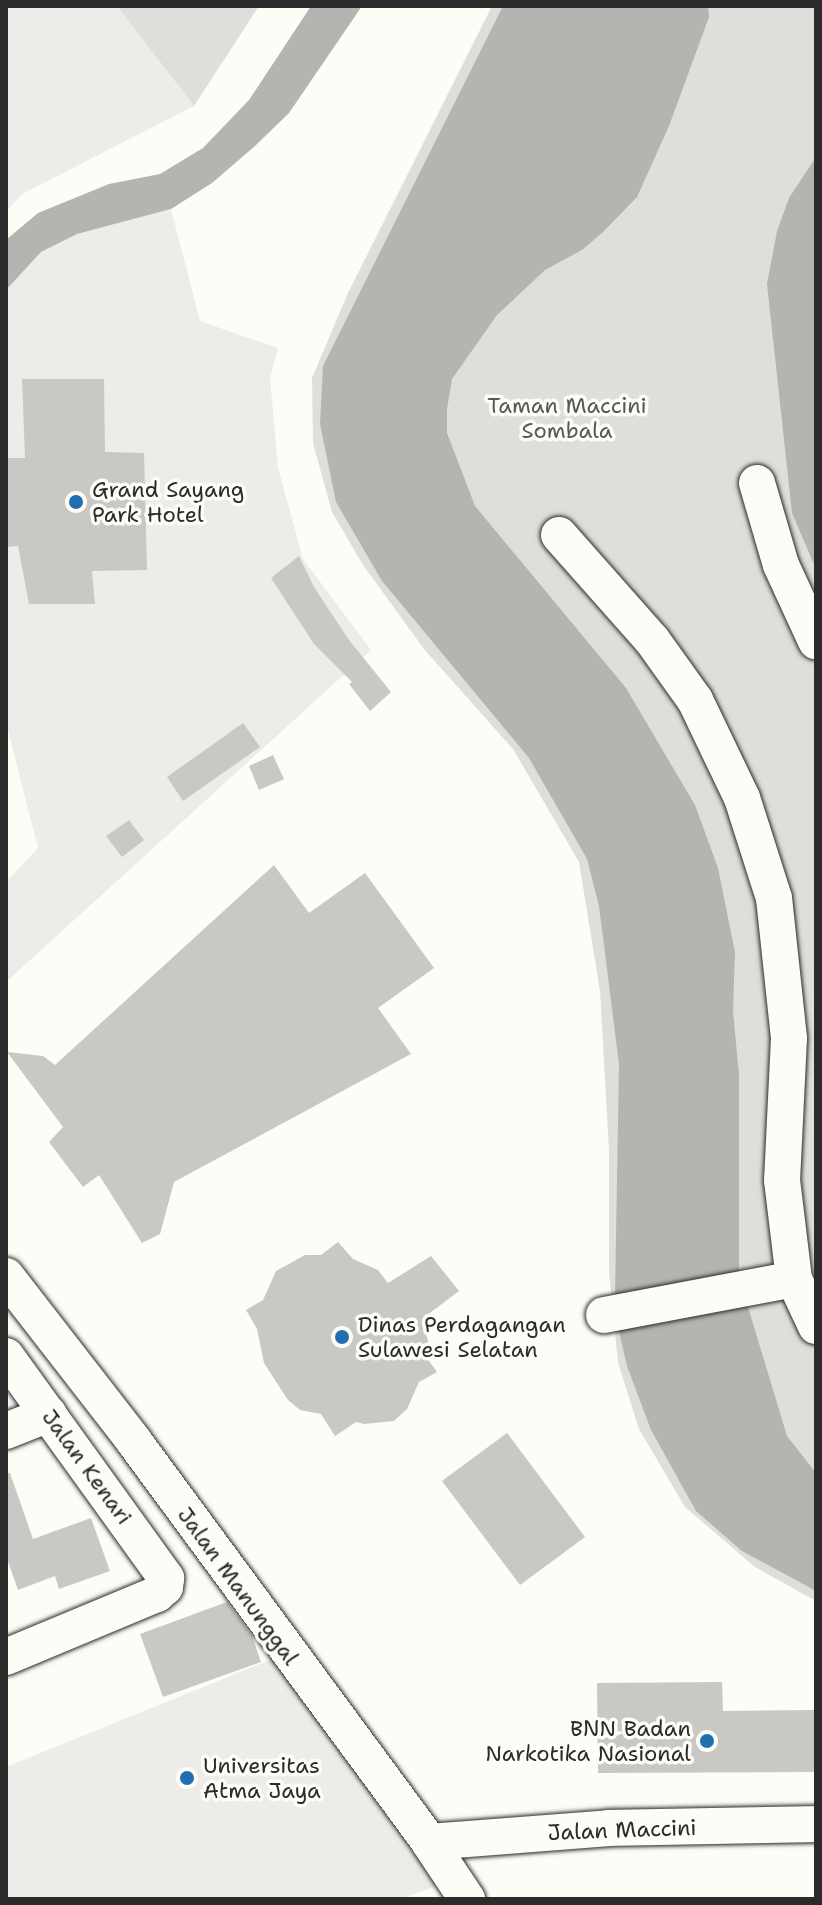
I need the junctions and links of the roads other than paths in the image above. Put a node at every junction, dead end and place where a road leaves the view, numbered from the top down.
1 (757, 483) dead end
2 (559, 535) dead end
3 (816, 641) edge
4 (6, 1276) edge
5 (781, 1281) junction
6 (610, 1313) dead end
7 (816, 1326) edge
8 (6, 1356) edge
9 (49, 1414) junction
10 (6, 1431) edge
11 (6, 1657) edge
12 (816, 1824) edge
13 (429, 1842) junction
14 (467, 1899) edge

1 - 3 street
2 - 5 street
4 - 13 street, Jalan Manunggal
5 - 6 street
5 - 7 street
8 - 9 street, Jalan Kenari
9 - 10 street
9 - 11 street, Jalan Kenari
12 - 13 street, Jalan Maccini
13 - 14 street, Jalan Manunggal

